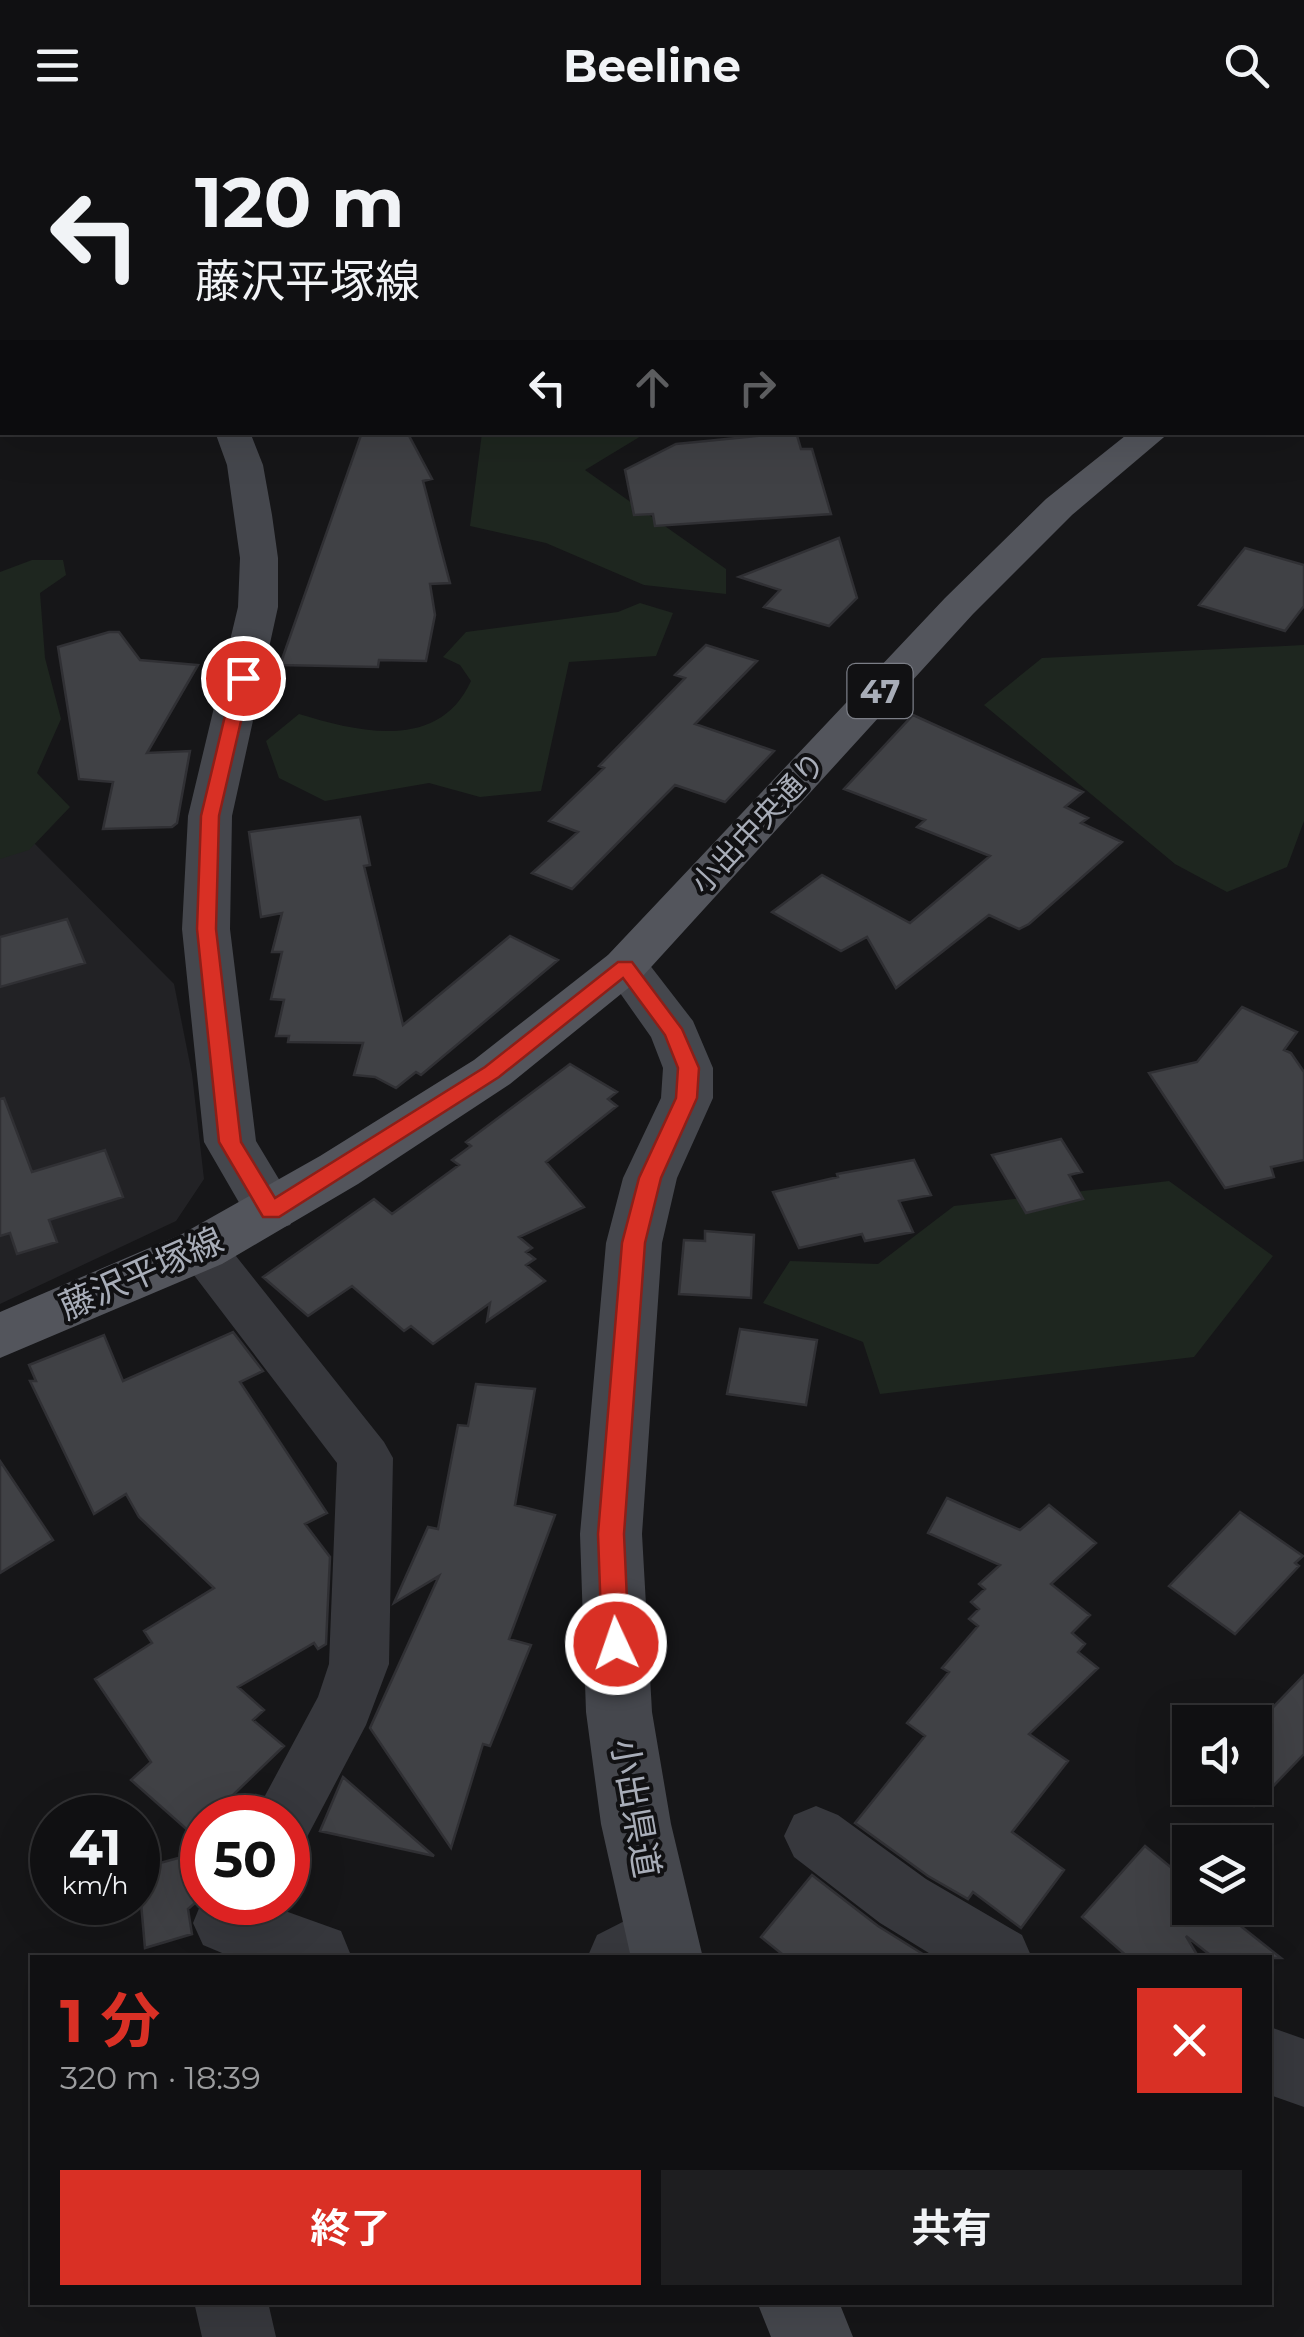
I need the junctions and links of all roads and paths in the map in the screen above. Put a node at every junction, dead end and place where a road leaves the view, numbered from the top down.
1 (233, 435) edge
2 (1148, 435) edge
3 (625, 966) junction
4 (271, 1211) junction
5 (202, 1248) junction
6 (0, 1336) edge
7 (297, 1795) edge
8 (816, 1836) dead end
9 (224, 1928) edge
10 (649, 1950) edge
11 (318, 1955) edge
12 (994, 1955) edge
13 (1272, 2061) edge
14 (1304, 2073) edge
15 (231, 2305) edge
16 (798, 2305) edge
17 (238, 2337) edge
18 (812, 2337) edge

1 - 4 street
2 - 3 main road, 小出中央通り / 47
3 - 4 main road, 藤沢平塚線 / 47
3 - 10 street, 小出県道
4 - 5 main road, 藤沢平塚線 / 47
5 - 6 main road, 藤沢平塚線 / 47
5 - 7 street
8 - 12 street
9 - 11 street
13 - 14 street
15 - 17 street
16 - 18 street

